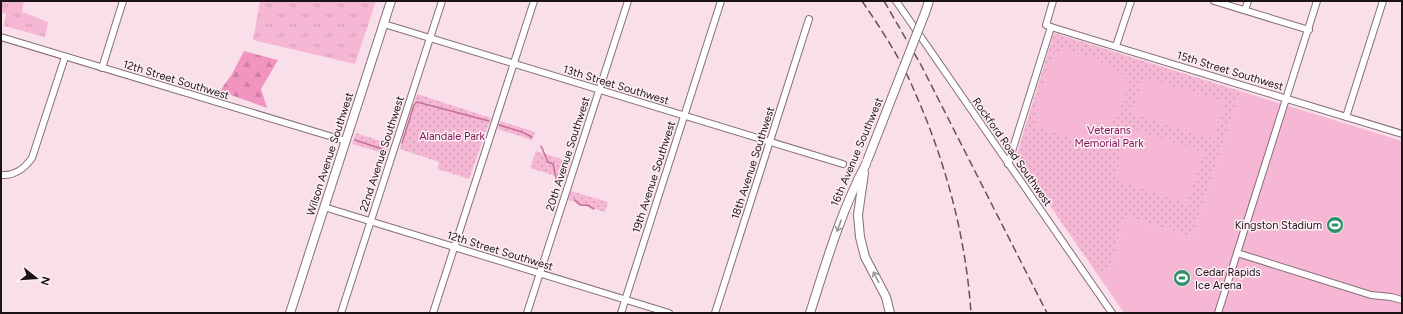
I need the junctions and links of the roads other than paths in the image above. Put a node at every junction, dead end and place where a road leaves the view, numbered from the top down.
1 (123, 1) edge
2 (391, 1) edge
3 (442, 1) edge
4 (534, 1) edge
5 (628, 1) edge
6 (721, 1) edge
7 (896, 1) edge
8 (929, 1) edge
9 (1053, 1) edge
10 (1131, 1) edge
11 (1214, 1) edge
12 (1248, 1) edge
13 (1317, 1) edge
14 (1383, 1) edge
15 (1245, 10) junction
16 (810, 19) dead end
17 (384, 24) junction
18 (1051, 27) junction
19 (1309, 30) junction
20 (1, 37) edge
21 (430, 39) junction
22 (1116, 46) junction
23 (65, 57) junction
24 (514, 64) junction
25 (102, 68) junction
26 (599, 90) junction
27 (1287, 99) junction
28 (684, 116) junction
29 (1346, 117) junction
30 (1402, 134) edge
31 (346, 141) junction
32 (770, 142) junction
33 (866, 162) junction
34 (843, 164) dead end
35 (1008, 164) junction
36 (1, 175) edge
37 (324, 208) junction
38 (371, 222) junction
39 (455, 247) junction
40 (1236, 254) junction
41 (540, 273) junction
42 (625, 300) junction
43 (1402, 300) edge
44 (290, 313) edge
45 (341, 313) edge
46 (433, 313) edge
47 (527, 313) edge
48 (621, 313) edge
49 (669, 313) edge
50 (716, 313) edge
51 (810, 313) edge
52 (890, 313) edge
53 (1112, 313) edge
54 (1218, 313) edge

1 - 25 street
2 - 17 main road, Wilson Avenue Southwest
3 - 21 street, 22nd Avenue Southwest
4 - 24 street
5 - 26 street, 20th Avenue Southwest
6 - 28 street, 19th Avenue Southwest
7 - 35 street, Rockford Road Southwest
8 - 33 main road, 16th Avenue Southwest, bridge
9 - 18 street
10 - 22 street
11 - 15 street
12 - 15 street
13 - 19 street
14 - 29 street
15 - 19 street
16 - 32 street, 18th Avenue Southwest
17 - 21 street, 13th Street Southwest
17 - 31 main road, Wilson Avenue Southwest
18 - 22 street, 15th Street Southwest
18 - 35 street
19 - 27 street
20 - 23 street, 12th Street Southwest
21 - 24 street, 13th Street Southwest
21 - 38 street, 22nd Avenue Southwest
22 - 27 street, 15th Street Southwest
23 - 25 street, 12th Street Southwest
23 - 36 street
24 - 26 street, 13th Street Southwest
24 - 39 street
25 - 31 street, 12th Street Southwest
26 - 28 street, 13th Street Southwest
26 - 41 street, 20th Avenue Southwest
27 - 29 street, 15th Street Southwest
27 - 40 street
28 - 32 street, 13th Street Southwest
28 - 42 street, 19th Avenue Southwest
29 - 30 street, 15th Street Southwest
31 - 37 main road, Wilson Avenue Southwest
32 - 34 street, 13th Street Southwest
32 - 50 street, 18th Avenue Southwest
33 -> 51 main road, 16th Avenue Southwest
52 -> 33 main road
35 - 53 street, Rockford Road Southwest
37 - 38 street, 12th Street Southwest
37 - 44 main road, Wilson Avenue Southwest
38 - 39 street, 12th Street Southwest
38 - 45 street, 22nd Avenue Southwest
39 - 41 street, 12th Street Southwest
39 - 46 street
40 - 43 street
40 - 54 street
41 - 42 street, 12th Street Southwest
41 - 47 street, 20th Avenue Southwest
42 - 48 street, 19th Avenue Southwest
42 - 49 street, 12th Street Southwest

